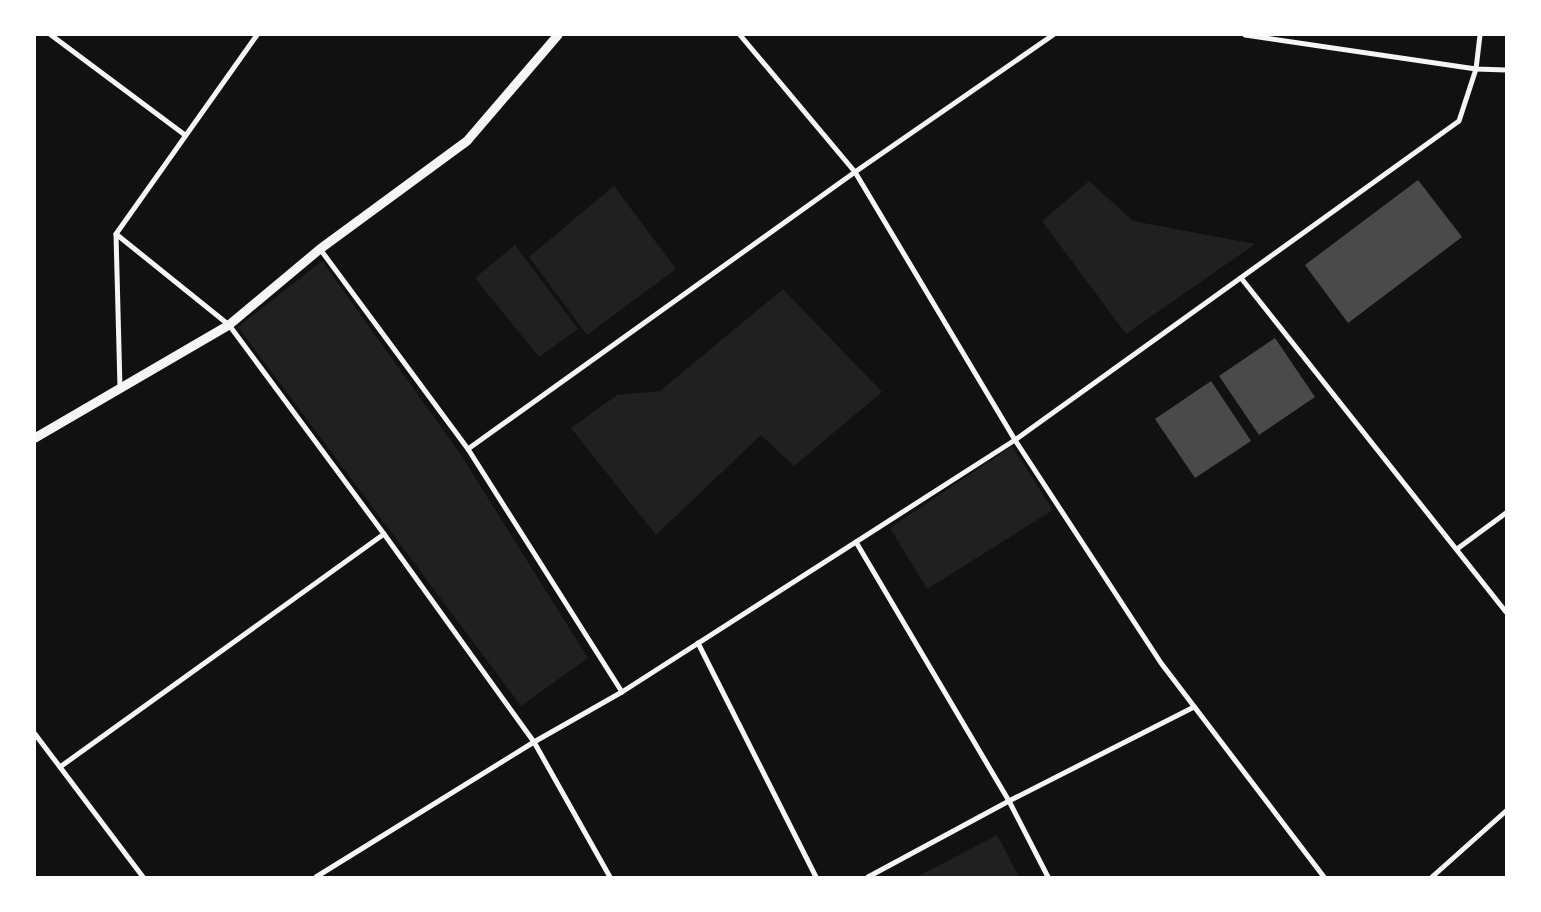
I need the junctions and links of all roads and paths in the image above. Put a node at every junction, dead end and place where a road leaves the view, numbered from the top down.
1 (51, 35) edge
2 (257, 35) edge
3 (558, 35) edge
4 (740, 35) edge
5 (1053, 35) edge
6 (1245, 35) edge
7 (1480, 35) edge
8 (1476, 69) junction
9 (1506, 70) edge
10 (186, 135) junction
11 (855, 172) junction
12 (116, 234) junction
13 (320, 249) junction
14 (1241, 278) junction
15 (229, 326) junction
16 (120, 389) junction
17 (35, 438) edge
18 (1015, 440) junction
19 (468, 448) junction
20 (1506, 512) edge
21 (384, 534) junction
22 (856, 542) junction
23 (1457, 549) junction
24 (1506, 612) edge
25 (698, 643) junction
26 (622, 692) junction
27 (1194, 707) junction
28 (35, 734) edge
29 (534, 742) junction
30 (60, 767) junction
31 (1009, 802) junction
32 (1506, 811) edge
33 (143, 877) edge
34 (316, 877) edge
35 (610, 877) edge
36 (816, 877) edge
37 (868, 877) edge
38 (1048, 877) edge
39 (1324, 877) edge
40 (1432, 877) edge

1 - 10 street
2 - 10 street
3 - 13 street
4 - 11 street
5 - 11 street
6 - 8 street
7 - 8 street
8 - 9 street
8 - 14 street
10 - 12 street
11 - 18 street
11 - 19 street
12 - 15 street
12 - 16 street
13 - 15 street
13 - 19 street
14 - 18 street
14 - 23 street
15 - 16 street
15 - 21 street
16 - 17 street
18 - 22 street
18 - 27 street
19 - 26 street
20 - 23 street
21 - 29 street
21 - 30 street
22 - 25 street
22 - 31 street
23 - 24 street
25 - 26 street
25 - 36 street
26 - 29 street
27 - 31 street
27 - 39 street
28 - 30 street
29 - 34 street
29 - 35 street
30 - 33 street
31 - 37 street
31 - 38 street
32 - 40 street

